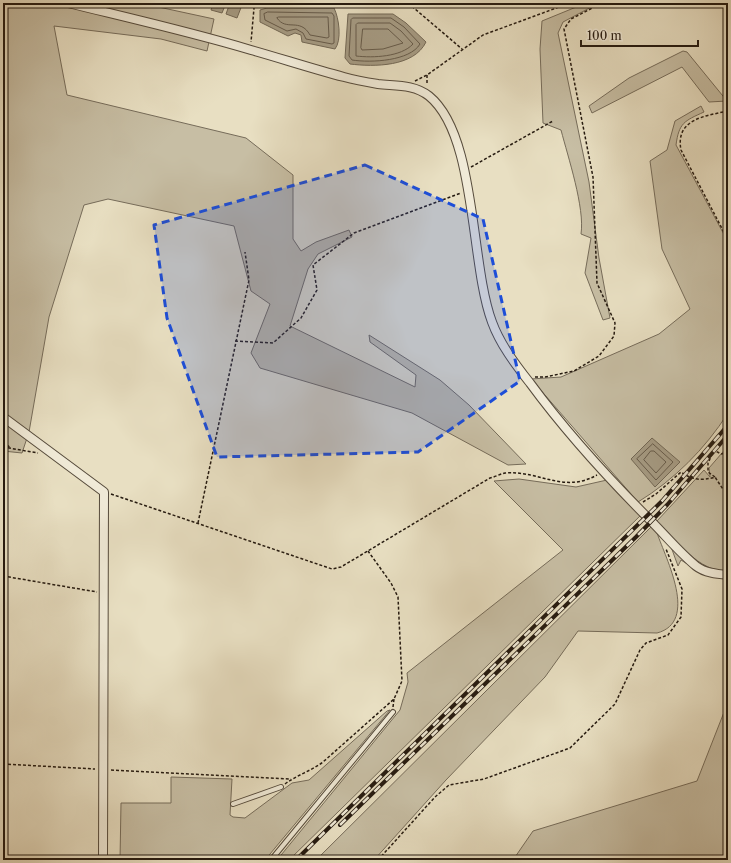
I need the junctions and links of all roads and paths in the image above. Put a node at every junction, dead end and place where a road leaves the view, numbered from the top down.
1 (68, 3) edge
2 (250, 3) edge
3 (408, 3) edge
4 (570, 3) edge
5 (602, 3) edge
6 (251, 49) junction
7 (462, 49) junction
8 (427, 75) dead end
9 (728, 111) edge
10 (553, 121) dead end
11 (464, 170) junction
12 (468, 190) junction
13 (728, 240) edge
14 (245, 252) dead end
15 (235, 340) junction
16 (525, 376) junction
17 (3, 417) edge
18 (3, 442) edge
19 (3, 447) edge
20 (13, 449) junction
21 (47, 451) junction
22 (728, 453) edge
23 (604, 472) junction
24 (715, 477) junction
25 (104, 492) junction
26 (728, 496) edge
27 (637, 507) junction
28 (198, 523) junction
29 (666, 548) dead end
30 (368, 551) junction
31 (728, 575) edge
32 (3, 576) edge
33 (103, 593) junction
34 (393, 712) dead end
35 (3, 764) edge
36 (102, 770) junction
37 (292, 779) junction
38 (281, 787) joint
39 (233, 804) dead end
40 (103, 860) edge
41 (271, 860) edge
42 (378, 860) edge

1 - 6 street
2 - 6 path
3 - 7 path
4 - 7 path
5 - 16 path
6 - 11 street
7 - 8 path
9 - 13 path
10 - 11 path
11 - 12 street
12 - 15 path
12 - 16 street
14 - 15 path
15 - 28 path
16 - 23 street
17 - 21 street
18 - 20 path
19 - 20 path
20 - 21 path
21 - 25 street
22 - 24 path
23 - 27 street
23 - 30 path
24 - 26 path
24 - 27 path
25 - 28 path
25 - 33 street
27 - 31 street
28 - 30 path
29 - 42 path
30 - 37 path
32 - 33 path
33 - 36 street
34 - 41 lane
35 - 36 path
36 - 37 path
36 - 40 street
37 - 38 path
38 - 39 lane

